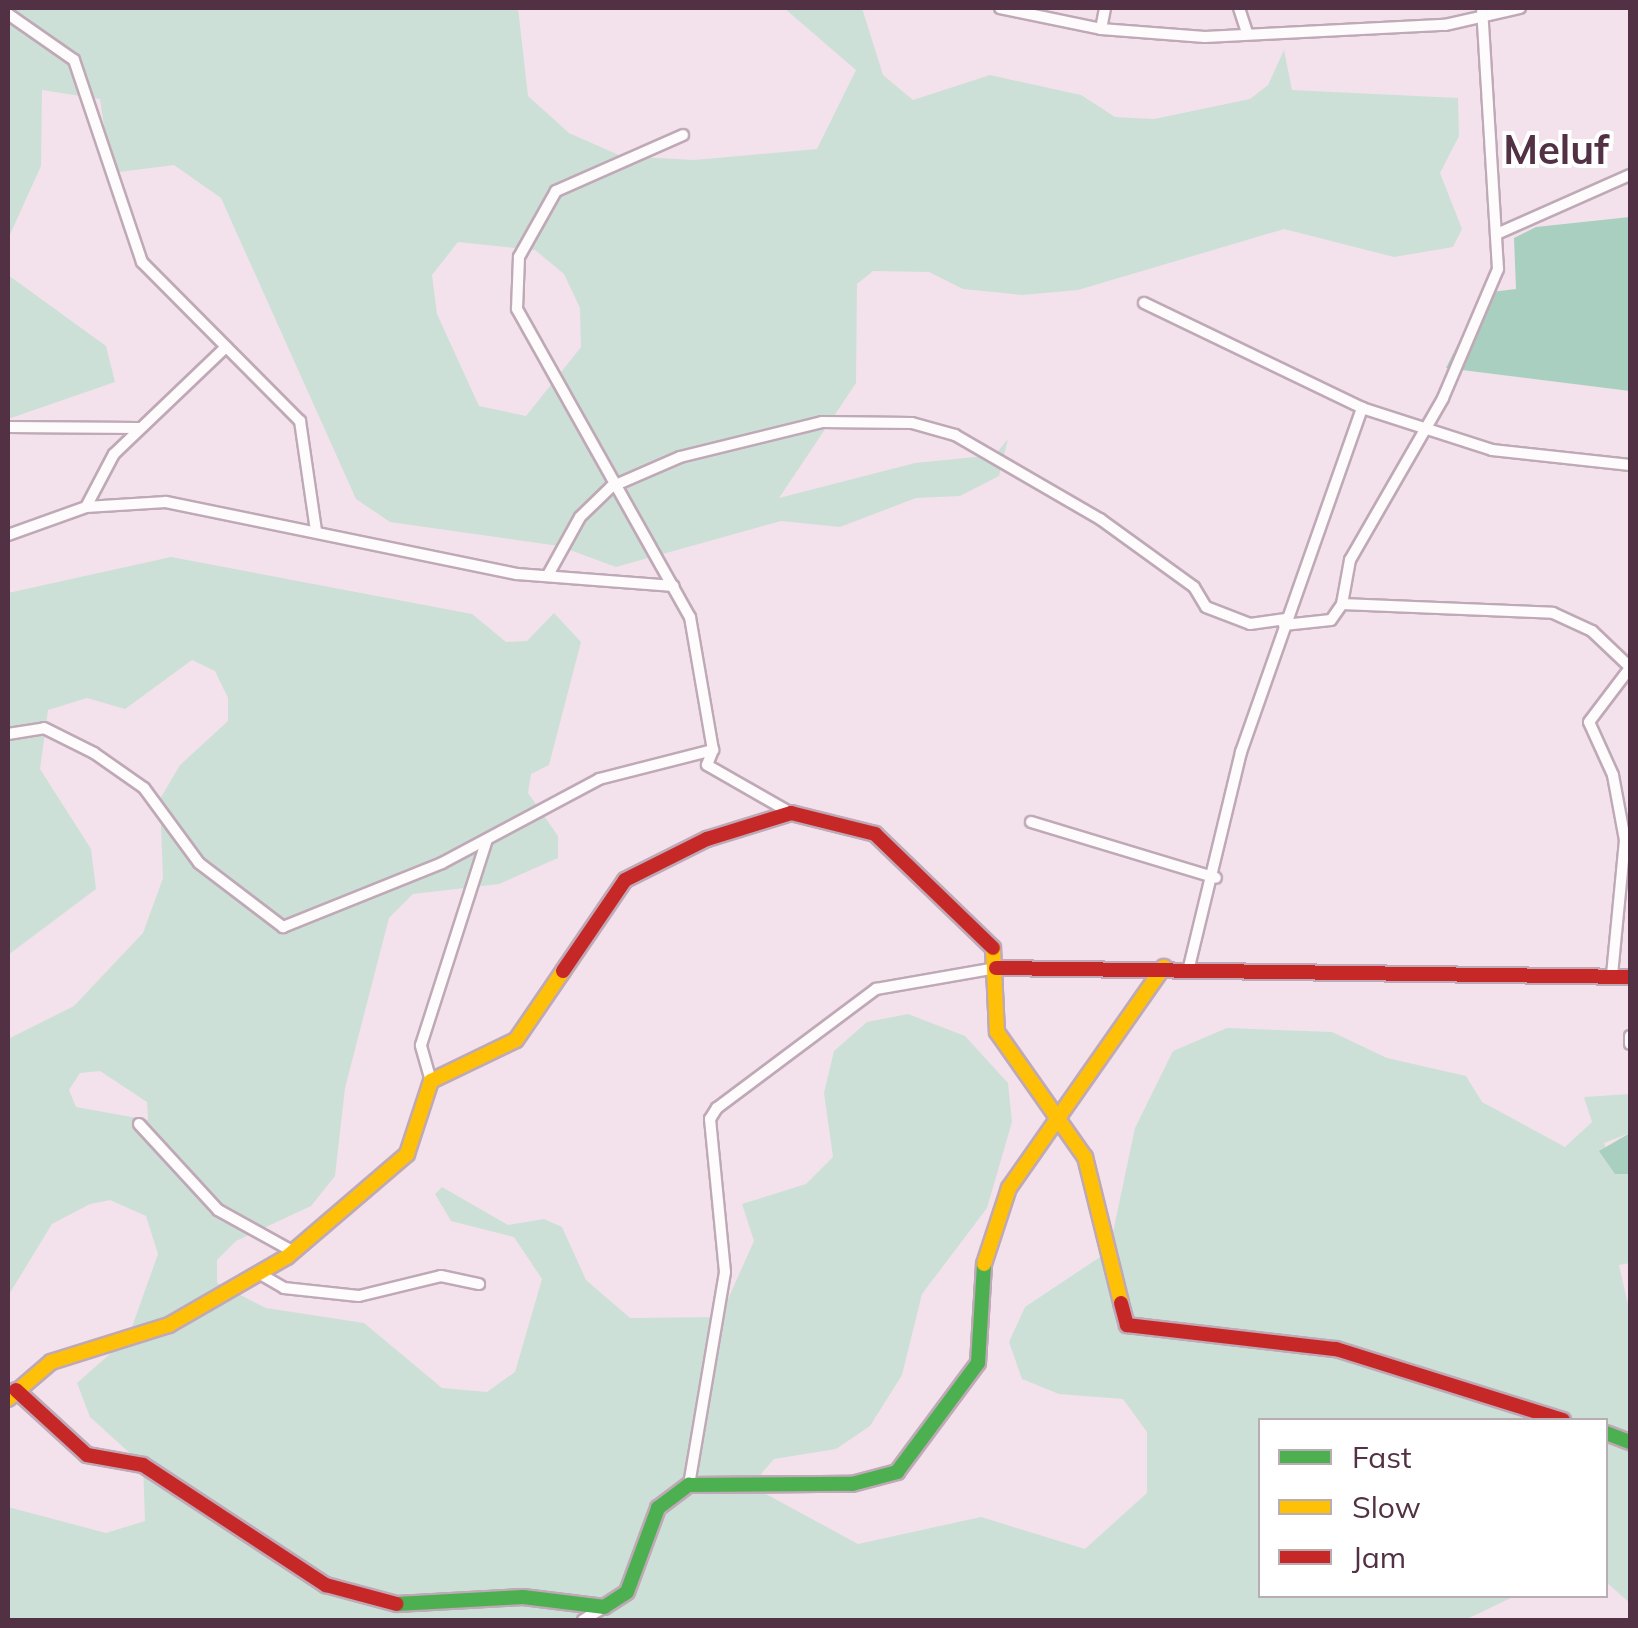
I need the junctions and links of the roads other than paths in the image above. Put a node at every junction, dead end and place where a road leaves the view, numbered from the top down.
1 (1000, 8) edge
2 (1105, 8) edge
3 (1239, 8) edge
4 (1520, 8) edge
5 (1483, 12) edge
6 (8, 14) edge
7 (1101, 30) junction
8 (1247, 32) junction
9 (683, 134) dead end
10 (1630, 175) edge
11 (1499, 233) junction
12 (1144, 303) dead end
13 (226, 347) junction
14 (1362, 408) junction
15 (8, 427) edge
16 (138, 428) junction
17 (1426, 428) junction
18 (1630, 465) edge
19 (611, 486) junction
20 (86, 507) junction
21 (316, 531) junction
22 (8, 535) edge
23 (548, 575) junction
24 (674, 586) junction
25 (1342, 604) junction
26 (1285, 622) junction
27 (1630, 668) edge
28 (8, 734) edge
29 (713, 750) junction
30 (791, 812) junction
31 (1032, 822) dead end
32 (487, 840) junction
33 (1628, 841) edge
34 (1216, 878) junction
35 (1164, 967) junction
36 (1189, 967) junction
37 (996, 968) junction
38 (1612, 975) junction
39 (1630, 977) edge
40 (1630, 1036) edge
41 (1630, 1044) edge
42 (431, 1080) junction
43 (1058, 1116) junction
44 (138, 1124) dead end
45 (294, 1252) junction
46 (260, 1274) junction
47 (479, 1284) dead end
48 (12, 1395) edge
49 (1557, 1418) edge
50 (689, 1484) junction
51 (604, 1607) junction
52 (583, 1620) edge

1 - 7 street
2 - 7 street
3 - 8 street
4 - 5 street
5 - 8 street
5 - 11 street
6 - 13 street
7 - 8 street
9 - 19 street
10 - 11 street
11 - 17 street
12 - 14 street
13 - 16 street
13 - 21 street
14 - 17 street
14 - 26 street
15 - 16 street
16 - 20 street
17 - 18 street
17 - 25 street
19 - 23 street
19 - 24 street
19 - 26 street
20 - 21 street
20 - 22 street
21 - 23 street
23 - 24 street
24 - 29 street
25 - 26 street
25 - 27 street
26 - 34 street
27 - 33 street
28 - 32 street
29 - 30 street
29 - 32 street
30 - 37 street
30 - 42 street
31 - 34 street
32 - 42 street
33 - 38 street
34 - 36 street
35 - 36 street
35 - 37 street
35 - 43 street
36 - 38 street
37 - 43 street
37 - 50 street
38 - 39 street
40 - 41 street
42 - 45 street
43 - 49 street
43 - 50 street
44 - 45 street
45 - 46 street
46 - 47 street
46 - 48 street
48 - 51 street
50 - 51 street
51 - 52 street

